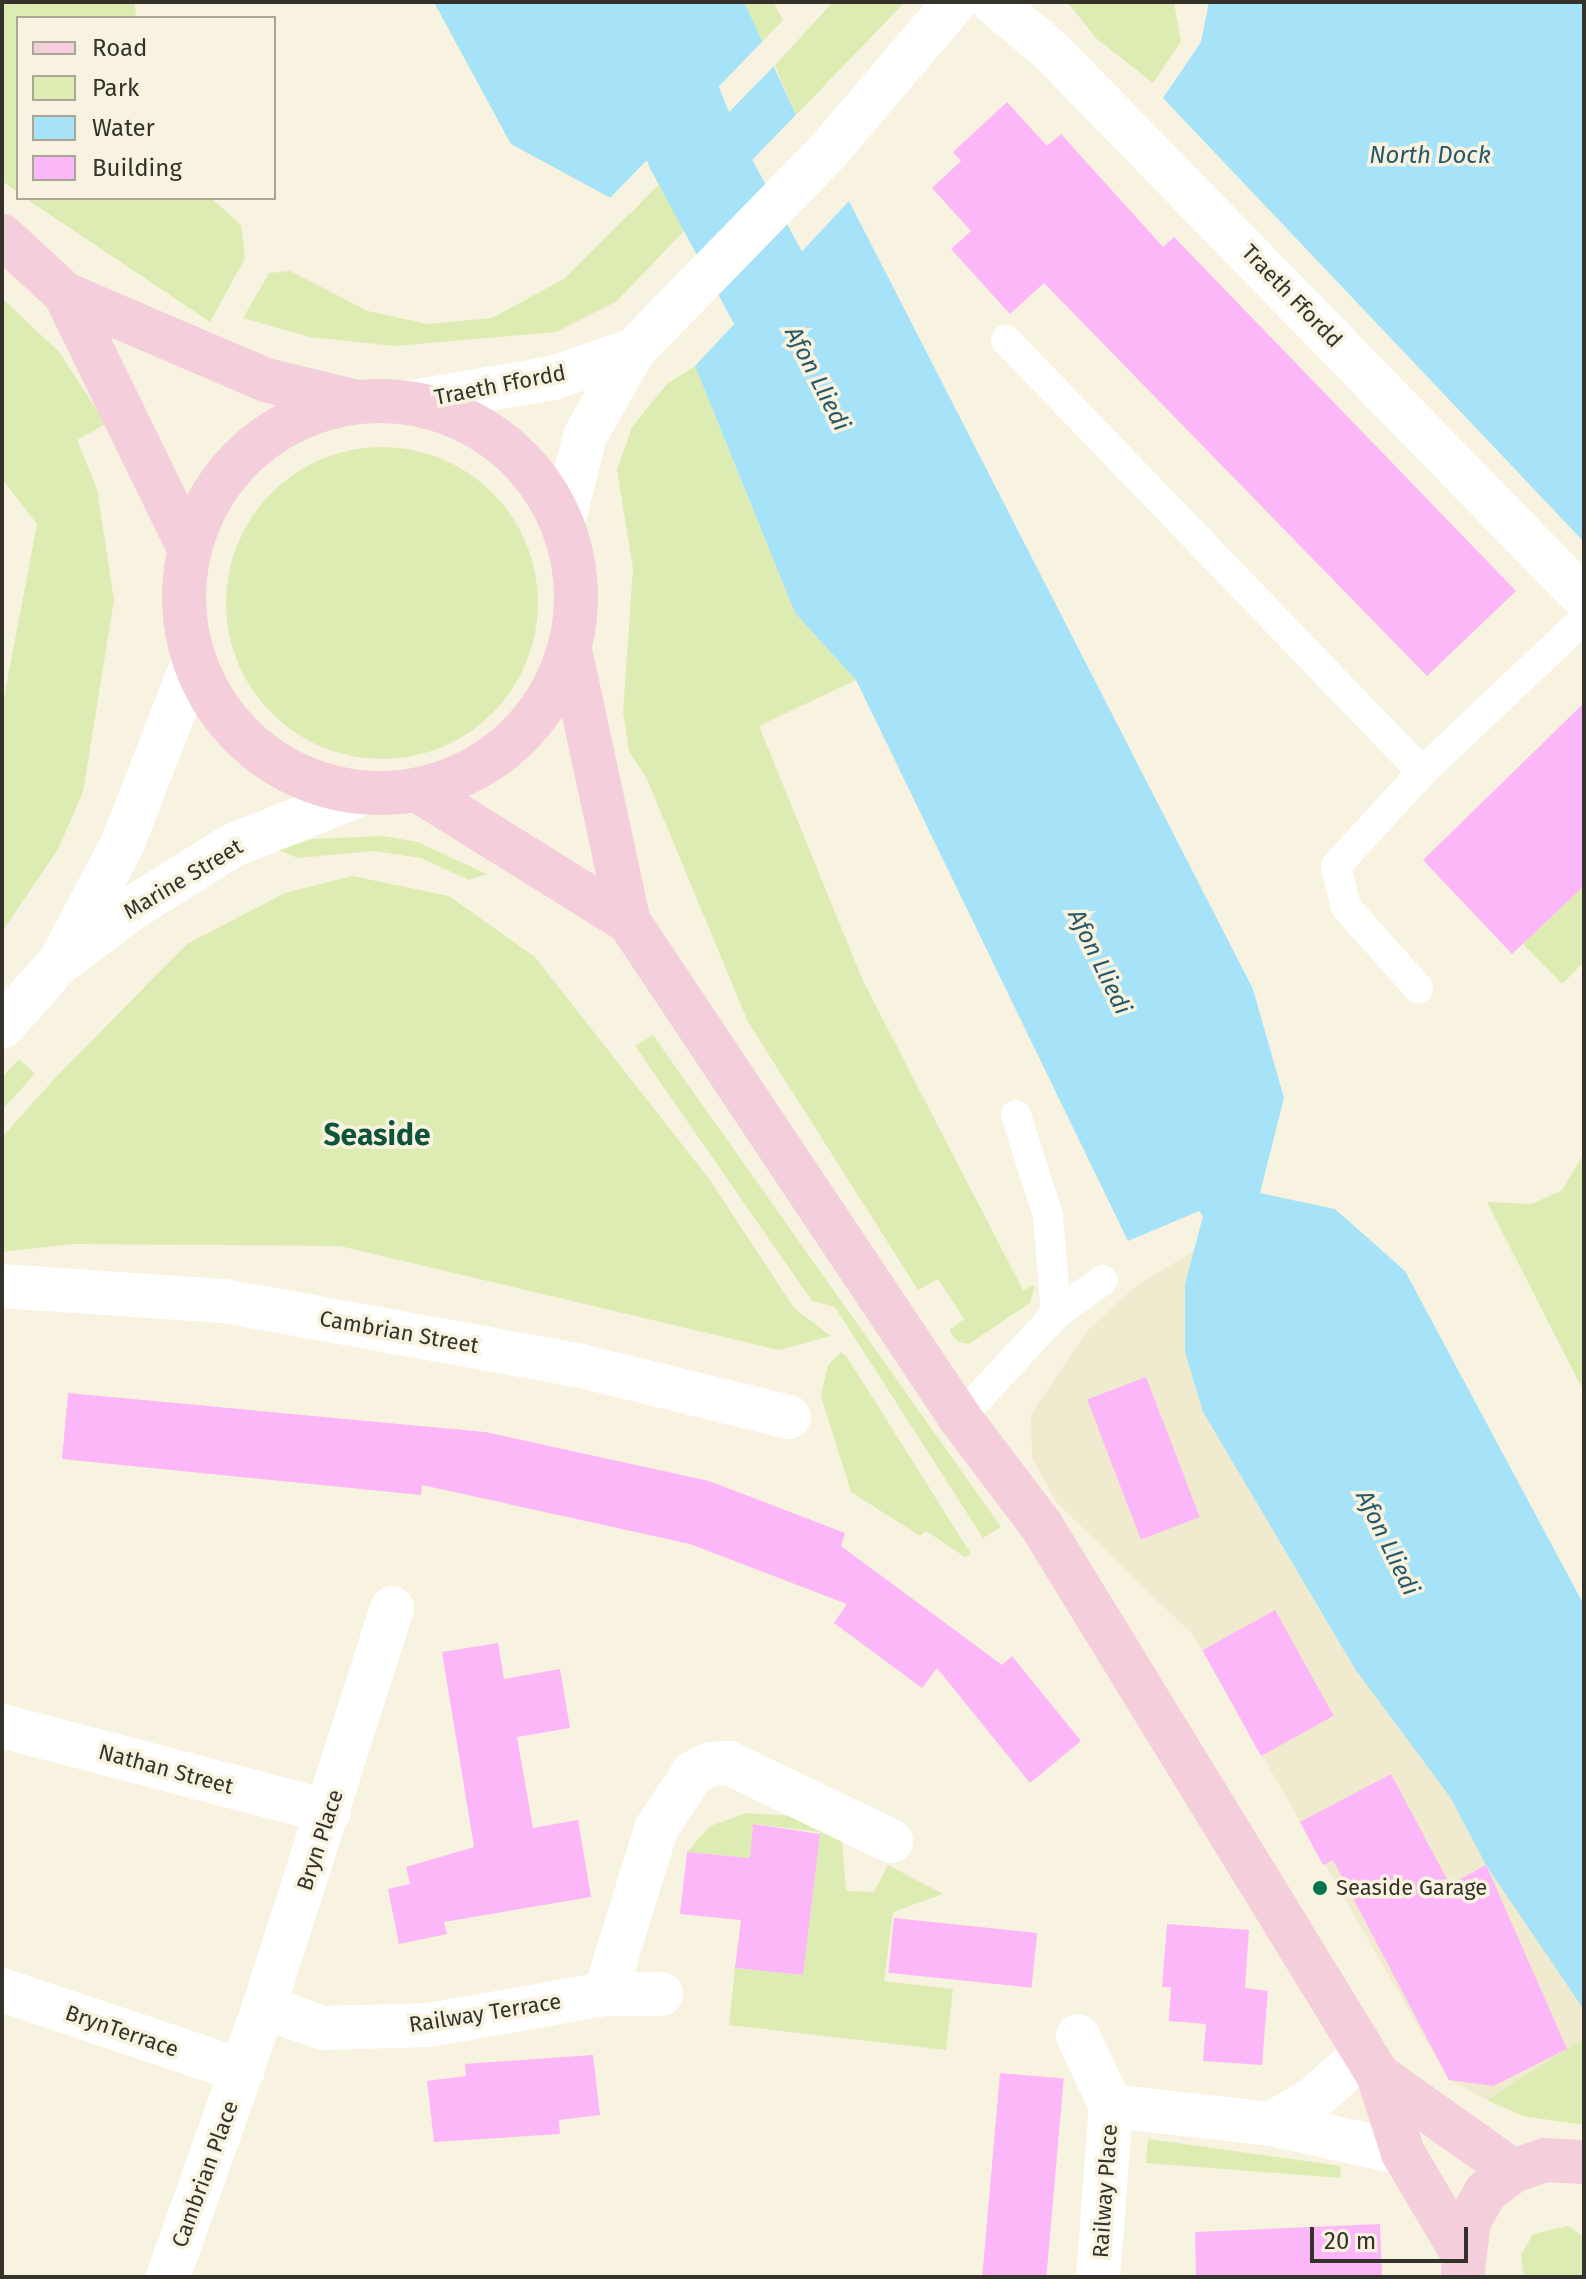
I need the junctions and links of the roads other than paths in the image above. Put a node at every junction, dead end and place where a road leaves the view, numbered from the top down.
1 (955, 2) edge
2 (993, 2) edge
3 (2, 236) edge
4 (65, 294) junction
5 (1006, 340) dead end
6 (634, 350) junction
7 (353, 401) junction
8 (412, 402) junction
9 (562, 526) junction
10 (189, 548) junction
11 (1584, 598) edge
12 (1584, 619) edge
13 (570, 650) junction
14 (193, 663) junction
15 (1422, 772) junction
16 (417, 790) junction
17 (363, 793) junction
18 (629, 922) junction
19 (58, 964) junction
20 (1418, 988) dead end
21 (2, 1027) edge
22 (1016, 1115) dead end
23 (1103, 1280) dead end
24 (2, 1286) edge
25 (1056, 1314) junction
26 (789, 1417) dead end
27 (960, 1418) junction
28 (392, 1608) dead end
29 (2, 1726) edge
30 (329, 1812) junction
31 (891, 1841) dead end
32 (2, 1990) edge
33 (605, 1994) junction
34 (661, 1994) dead end
35 (264, 2007) junction
36 (1078, 2036) dead end
37 (1371, 2064) junction
38 (243, 2071) junction
39 (1111, 2106) junction
40 (1271, 2124) junction
41 (1403, 2153) junction
42 (1584, 2162) edge
43 (1513, 2171) junction
44 (1463, 2264) edge
45 (168, 2277) edge
46 (1098, 2277) edge

1 - 6 street, Traeth Ffordd
2 - 11 street, Traeth Ffordd
3 - 4 main road
4 - 7 main road
4 - 10 main road
5 - 15 lane
6 - 8 street, Traeth Ffordd
6 - 9 street, Traeth Ffordd
7 - 8 main road
7 - 10 main road
8 - 9 main road
9 - 13 main road
10 - 14 main road
12 - 15 lane
13 - 16 main road
13 - 18 main road
14 - 17 main road
14 - 19 street, Marine Street
15 - 20 lane
16 - 17 main road
16 - 18 main road
17 - 19 street, Marine Street
18 - 27 main road
19 - 21 street, Marine Street
22 - 25 lane
23 - 25 lane
24 - 26 street, Cambrian Street
25 - 27 lane
27 - 37 main road
28 - 30 street, Bryn Place
29 - 30 street, Nathan Street
30 - 35 street, Bryn Place
31 - 33 street
32 - 38 street, BrynTerrace
33 - 34 street, Railway Terrace
33 - 35 street, Railway Terrace
35 - 38 street, Bryn Place
36 - 39 street, Railway Place
37 - 40 street
37 - 41 main road
37 - 43 main road
38 - 45 street, Cambrian Place
39 - 40 street, Railway Place
39 - 46 street, Railway Place
40 - 41 street, Railway Place
41 - 44 main road
42 - 43 main road
43 - 44 main road

